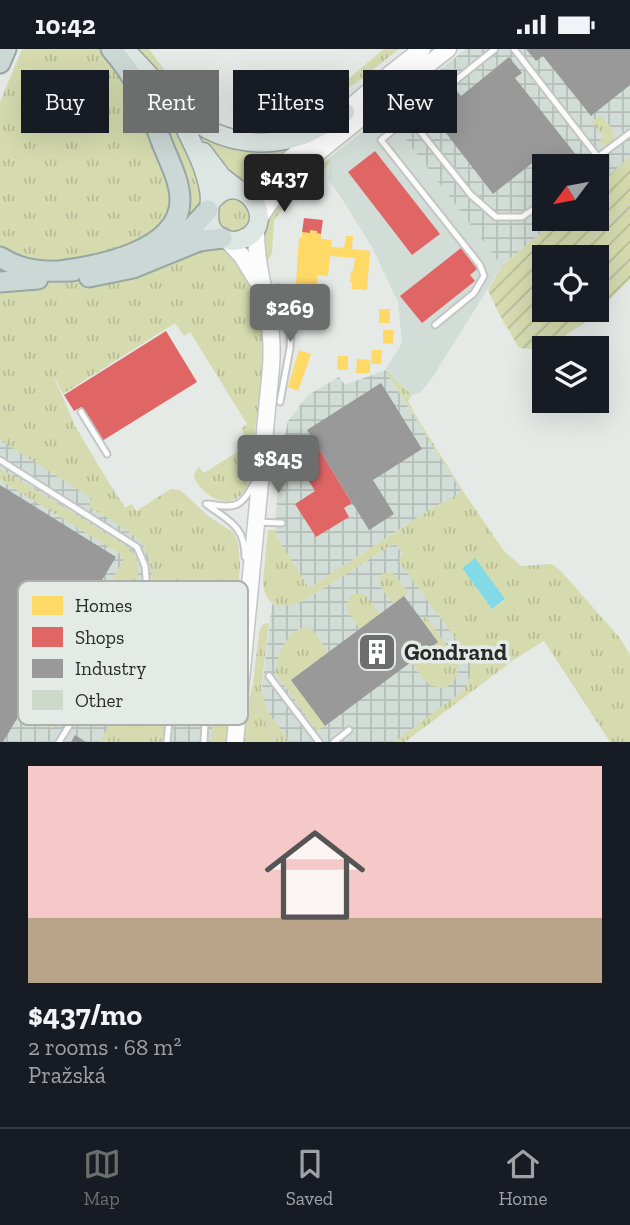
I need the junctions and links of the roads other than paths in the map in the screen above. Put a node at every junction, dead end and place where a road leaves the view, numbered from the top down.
1 (6, 49) edge
2 (111, 49) edge
3 (124, 49) edge
4 (422, 49) edge
5 (447, 49) edge
6 (495, 49) edge
7 (514, 49) edge
8 (0, 63) edge
9 (145, 70) edge
10 (402, 70) edge
11 (414, 70) edge
12 (457, 79) edge
13 (363, 110) edge
14 (187, 133) edge
15 (190, 133) edge
16 (215, 133) edge
17 (306, 133) edge
18 (320, 133) edge
19 (390, 133) edge
20 (421, 133) edge
21 (630, 133) edge
22 (596, 154) edge
23 (602, 154) edge
24 (240, 190) junction
25 (210, 206) junction
26 (532, 211) edge
27 (258, 223) junction
28 (224, 239) junction
29 (0, 257) edge
30 (60, 271) junction
31 (0, 282) edge
32 (262, 291) junction
33 (435, 325) dead end
34 (280, 403) dead end
35 (81, 412) dead end
36 (107, 454) dead end
37 (0, 460) edge
38 (262, 465) junction
39 (257, 522) junction
40 (282, 523) dead end
41 (146, 581) edge
42 (244, 581) edge
43 (248, 609) edge
44 (269, 676) dead end
45 (69, 725) edge
46 (349, 730) dead end
47 (59, 742) edge
48 (319, 742) edge
49 (334, 742) edge

1 - 8 highway
2 - 30 highway
3 - 9 main road
4 - 10 main road
5 - 11 main road
6 - 12 lane
7 - 22 lane
13 - 27 main road
14 - 25 main road
15 - 24 main road
16 - 17 main road
18 - 24 main road
19 - 33 lane
20 - 26 lane
21 - 23 lane
24 - 25 main road
24 - 27 main road
25 - 28 main road
25 - 30 highway
27 - 28 main road
27 - 32 main road
28 - 31 highway
28 - 32 main road
29 - 30 highway
32 - 34 lane
32 - 38 main road
35 - 36 lane
37 - 41 lane
38 - 39 main road
38 - 42 lane
39 - 40 lane
39 - 43 main road
44 - 48 lane
45 - 47 lane
46 - 49 lane

